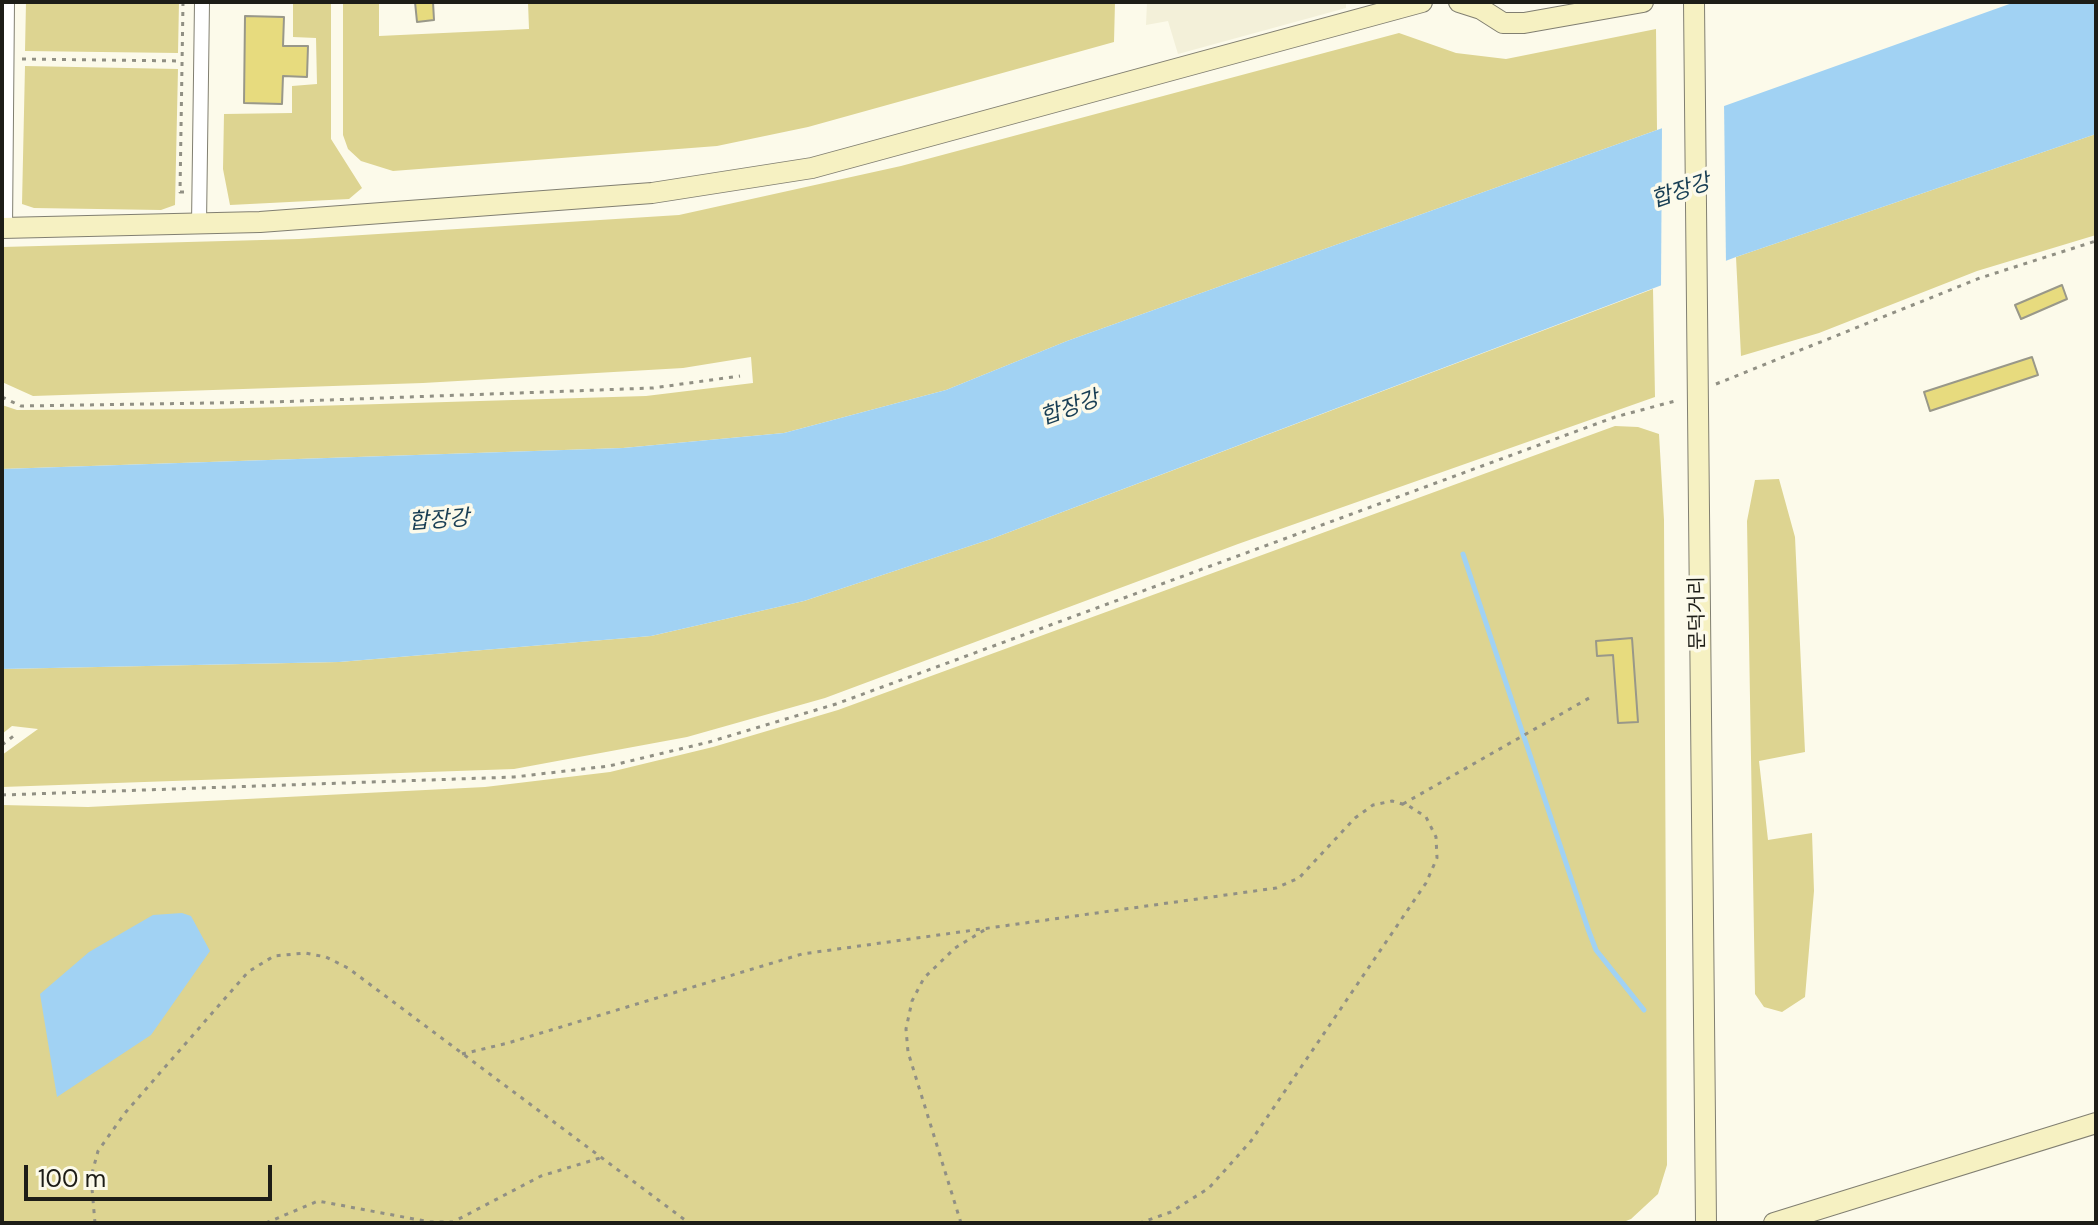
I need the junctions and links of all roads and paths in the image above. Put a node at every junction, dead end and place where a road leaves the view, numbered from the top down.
1 (7, 2) edge
2 (183, 2) edge
3 (202, 2) edge
4 (1422, 2) edge
5 (1459, 2) edge
6 (1643, 2) edge
7 (1694, 2) edge
8 (20, 59) dead end
9 (182, 61) junction
10 (199, 192) junction
11 (199, 224) junction
12 (4, 228) edge
13 (2096, 241) edge
14 (740, 376) dead end
15 (1695, 389) junction
16 (2, 397) edge
17 (1591, 697) dead end
18 (16, 734) dead end
19 (2, 745) edge
20 (2, 795) edge
21 (1403, 804) junction
22 (989, 928) junction
23 (462, 1054) junction
24 (2096, 1123) edge
25 (600, 1158) junction
26 (95, 1223) edge
27 (266, 1223) edge
28 (689, 1223) edge
29 (961, 1223) edge
30 (1140, 1223) edge
31 (1706, 1223) edge
32 (1774, 1223) edge

1 - 12 street
2 - 9 path
3 - 10 street
4 - 11 street
5 - 6 street
7 - 15 street, 문덕거리
8 - 9 path
9 - 10 path
10 - 11 street
11 - 12 street
13 - 15 path
14 - 16 path
15 - 20 path
15 - 31 street, 문덕거리
17 - 21 path
18 - 19 path
21 - 22 path
21 - 30 path
22 - 23 path
22 - 29 path
23 - 25 path
23 - 26 path
24 - 32 street
25 - 27 path
25 - 28 path

